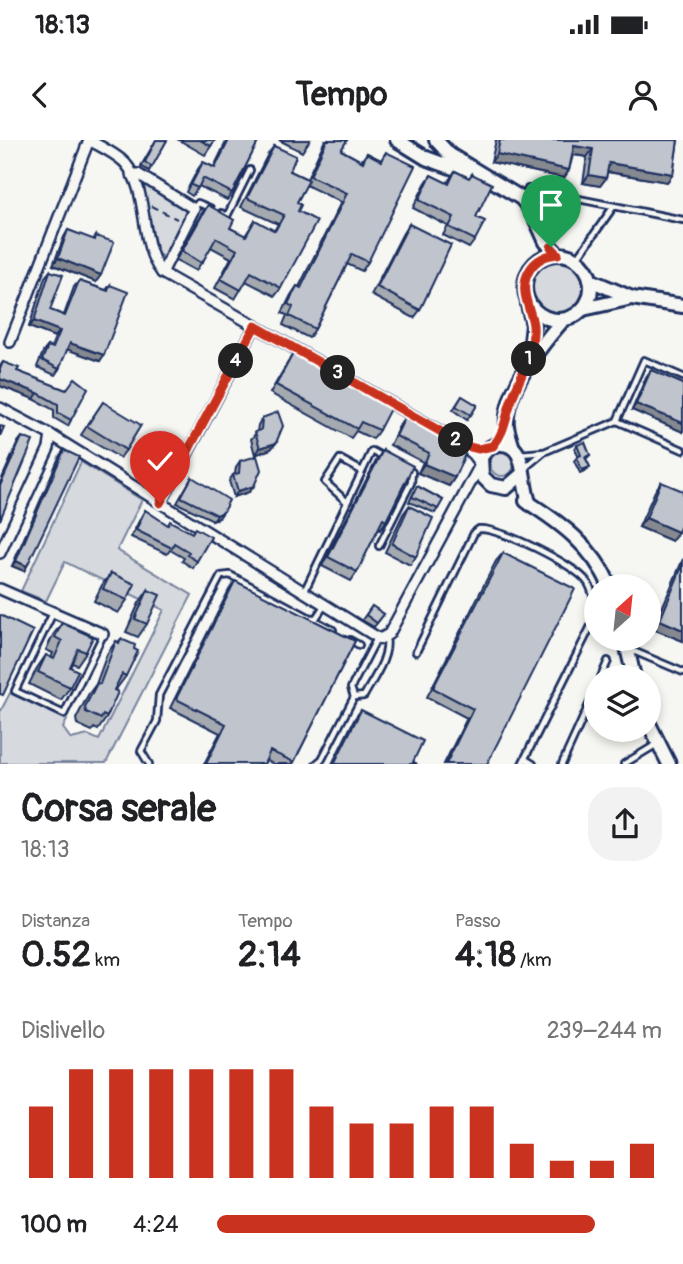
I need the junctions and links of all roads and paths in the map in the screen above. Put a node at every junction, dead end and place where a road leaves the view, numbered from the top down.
1 (89, 140) edge
2 (397, 140) edge
3 (436, 140) edge
4 (250, 170) edge
5 (131, 173) junction
6 (496, 181) junction
7 (528, 189) dead end
8 (140, 205) junction
9 (614, 206) junction
10 (194, 209) junction
11 (683, 220) edge
12 (187, 223) junction
13 (537, 226) junction
14 (558, 254) junction
15 (576, 260) junction
16 (532, 266) junction
17 (162, 273) junction
18 (590, 280) junction
19 (632, 298) junction
20 (528, 302) junction
21 (683, 306) edge
22 (583, 309) junction
23 (563, 320) junction
24 (255, 326) junction
25 (10, 342) dead end
26 (528, 363) junction
27 (683, 377) edge
28 (0, 408) edge
29 (617, 421) junction
30 (507, 426) junction
31 (51, 435) junction
32 (466, 446) junction
33 (491, 447) junction
34 (683, 450) edge
35 (516, 451) junction
36 (544, 452) junction
37 (392, 461) edge
38 (480, 464) junction
39 (402, 467) edge
40 (362, 471) junction
41 (522, 472) junction
42 (491, 485) junction
43 (506, 488) junction
44 (465, 490) junction
45 (347, 502) junction
46 (160, 503) junction
47 (530, 503) junction
48 (379, 546) dead end
49 (0, 553) edge
50 (603, 574) edge
51 (0, 589) edge
52 (303, 593) junction
53 (324, 606) junction
54 (54, 611) junction
55 (310, 618) junction
56 (335, 631) edge
57 (103, 634) joint
58 (347, 638) edge
59 (382, 638) junction
60 (359, 645) dead end
61 (642, 651) edge
62 (416, 652) dead end
63 (608, 661) dead end
64 (606, 665) edge
65 (683, 672) edge
66 (354, 696) junction
67 (584, 716) edge
68 (657, 743) joint
69 (524, 761) edge
70 (149, 764) edge
71 (316, 764) edge
72 (533, 764) edge
73 (562, 764) edge
74 (624, 764) edge
75 (669, 764) edge

1 - 5 street
1 - 25 street
2 - 6 main road
3 - 6 main road
4 - 10 lane
5 - 8 street
5 - 10 street
6 - 13 main road
7 - 9 lane
8 - 12 path
8 - 17 street
9 - 11 lane
9 - 15 lane
10 - 12 street
12 - 17 street
13 - 14 main road
13 - 16 main road
14 - 15 main road
14 - 16 main road
15 - 18 main road
16 - 20 main road
17 - 24 street
18 - 19 main road
18 - 22 main road
19 - 21 main road
19 - 22 main road
20 - 23 main road
20 - 26 main road
22 - 23 main road
23 - 26 main road
24 - 32 street
24 - 46 street
26 - 30 main road
27 - 29 lane
28 - 31 street
29 - 34 lane
29 - 36 lane
30 - 33 main road
30 - 35 main road
31 - 46 street
31 - 49 street
32 - 33 street
32 - 38 street
33 - 35 main road
33 - 38 main road
35 - 36 lane
35 - 41 main road
36 - 41 lane
37 - 40 lane
38 - 42 main road
38 - 44 street
39 - 48 lane
40 - 45 lane
40 - 45 lane
41 - 43 main road
41 - 47 main road
42 - 43 main road
42 - 44 street
43 - 47 main road
44 - 59 street
45 - 52 lane
46 - 52 street
47 - 50 main road
51 - 54 street
52 - 53 street
53 - 55 lane
53 - 59 street
54 - 57 street
54 - 57 lane
55 - 56 lane
55 - 70 lane
58 - 60 lane
59 - 66 lane
59 - 66 lane
61 - 65 lane
62 - 69 lane
63 - 64 lane
66 - 71 lane
67 - 73 lane
68 - 74 lane
68 - 75 main road
69 - 72 lane

